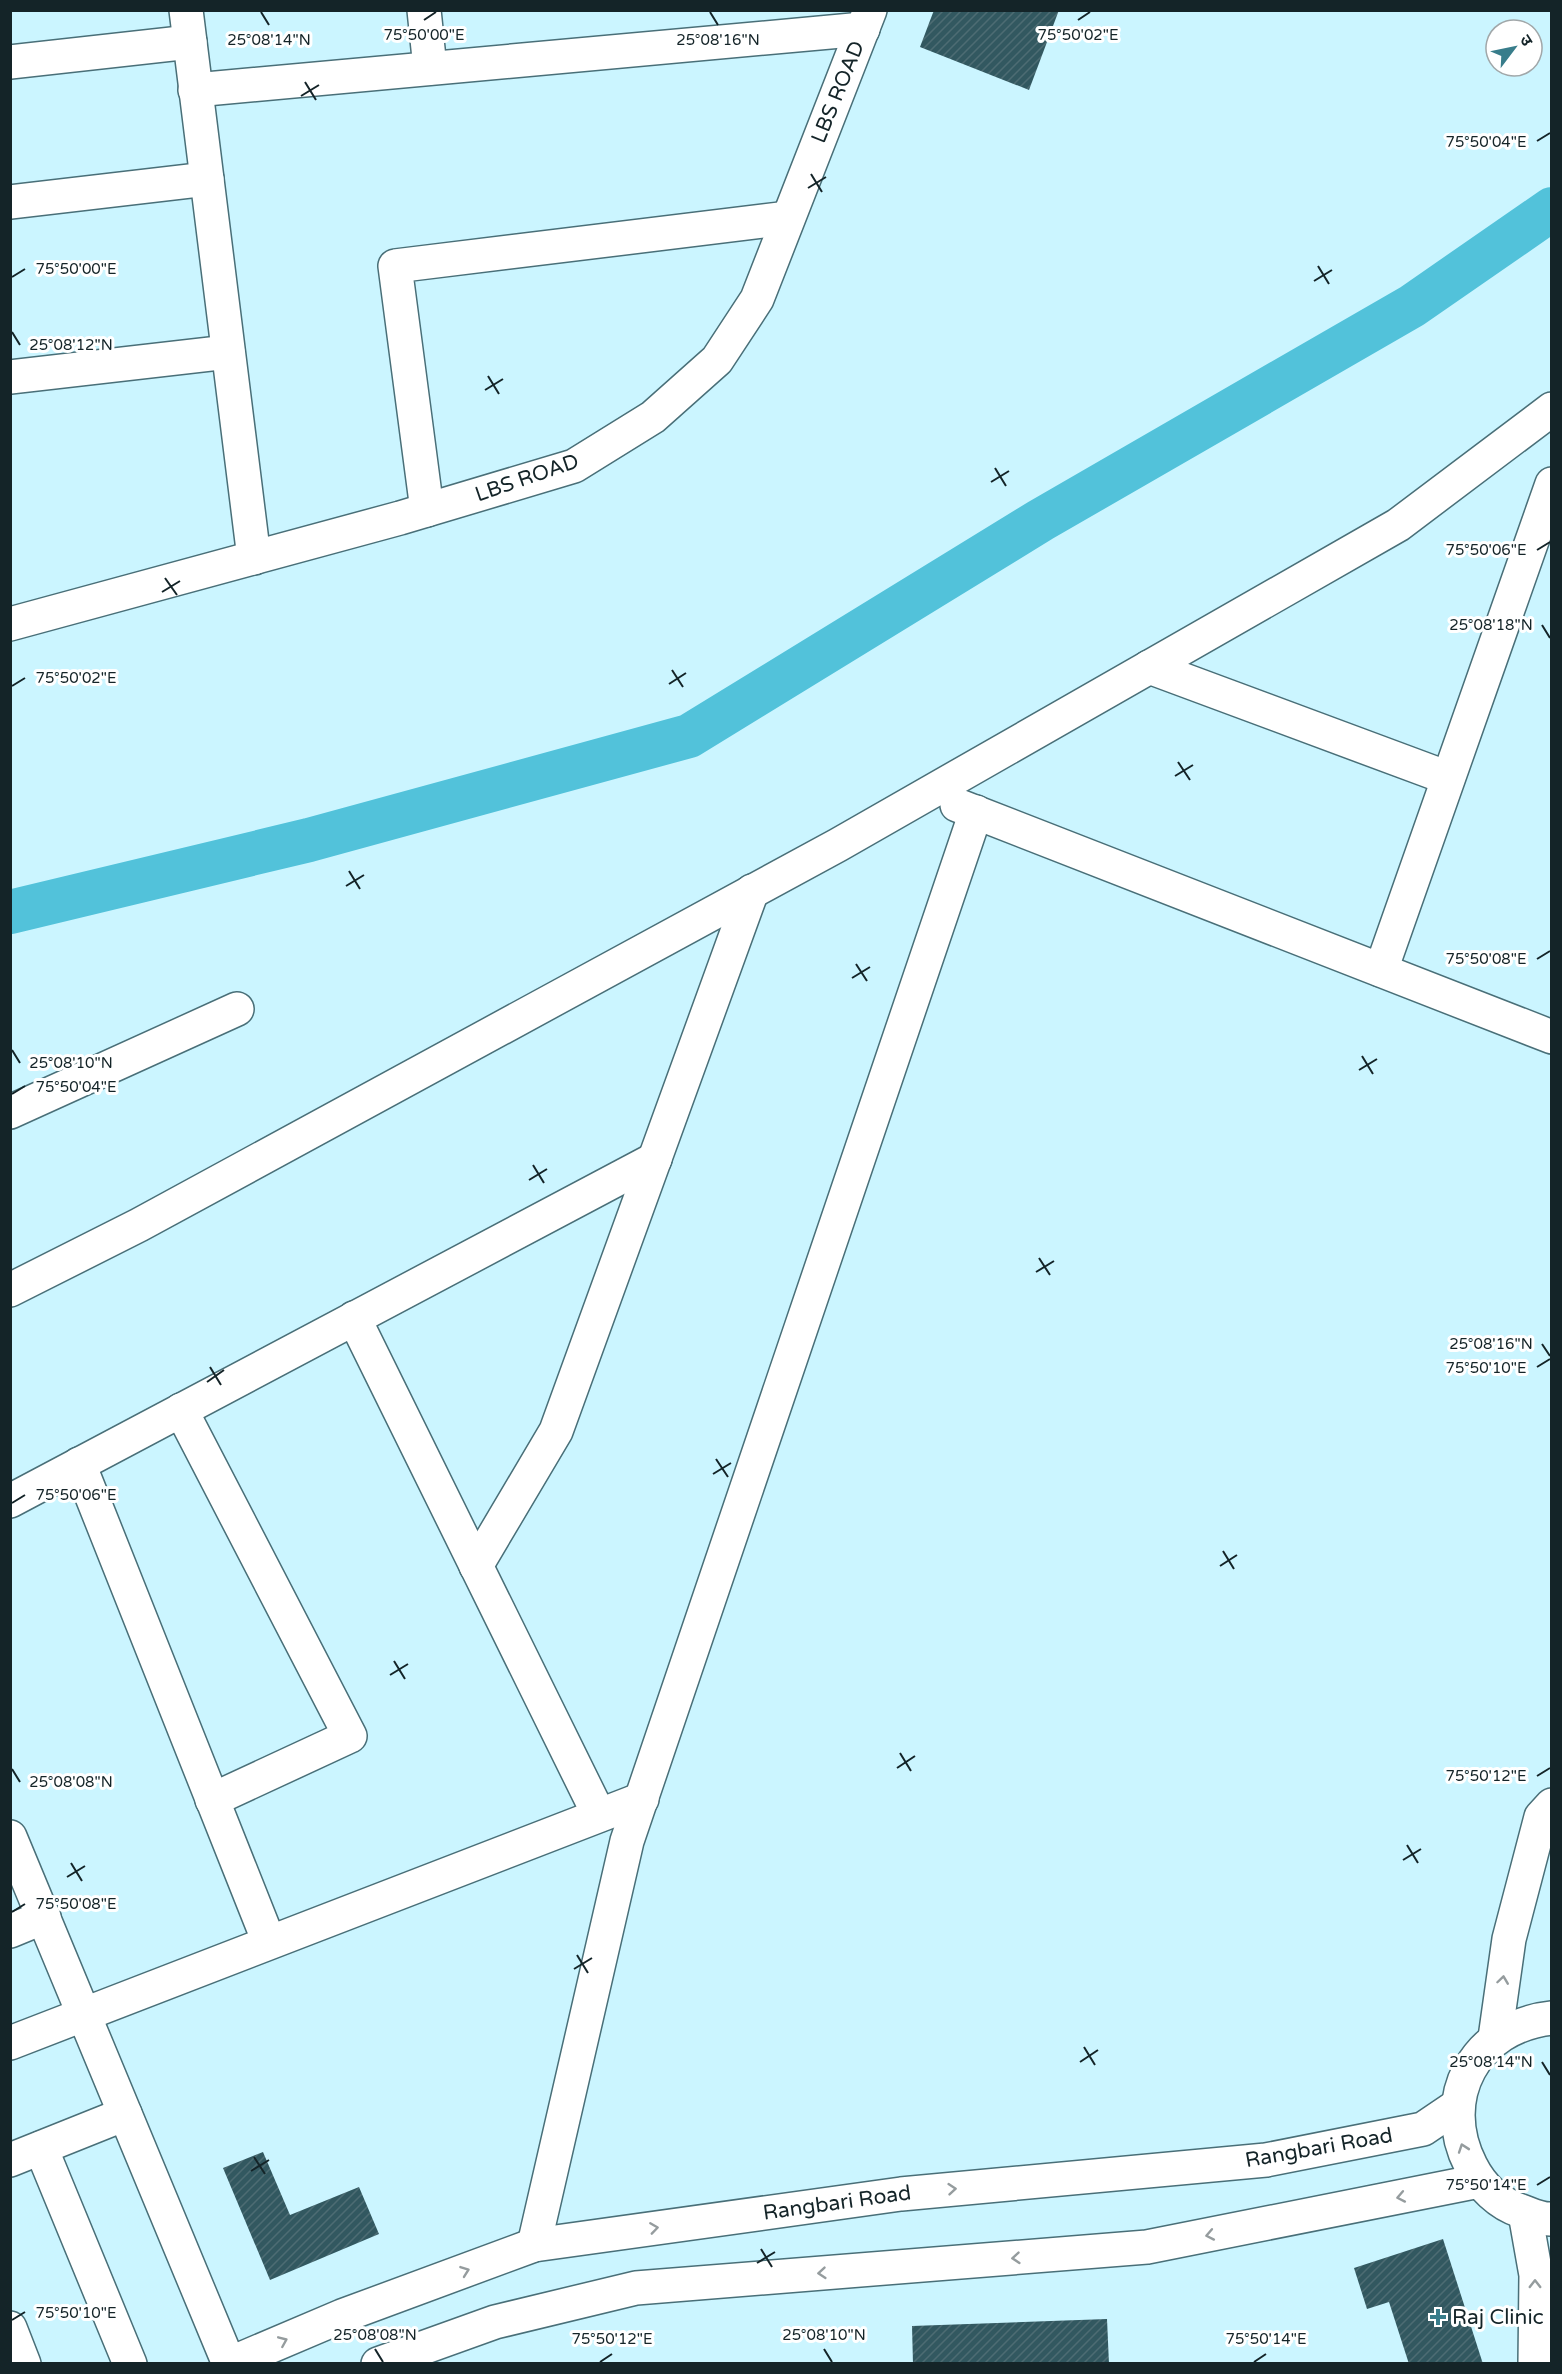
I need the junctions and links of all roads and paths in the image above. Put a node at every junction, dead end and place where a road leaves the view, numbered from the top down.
1 (424, 10) edge
2 (866, 20) edge
3 (188, 26) edge
4 (10, 62) edge
5 (430, 68) junction
6 (195, 90) junction
7 (207, 179) junction
8 (10, 202) edge
9 (788, 218) junction
10 (228, 352) junction
11 (10, 377) edge
12 (1551, 409) edge
13 (1551, 484) edge
14 (426, 510) junction
15 (254, 558) junction
16 (10, 624) edge
17 (1149, 667) junction
18 (1448, 778) junction
19 (928, 793) junction
20 (976, 813) junction
21 (752, 891) junction
22 (1381, 970) junction
23 (237, 1009) dead end
24 (1551, 1037) edge
25 (10, 1112) edge
26 (655, 1159) junction
27 (10, 1290) edge
28 (354, 1318) junction
29 (182, 1410) junction
30 (79, 1464) junction
31 (10, 1501) edge
32 (476, 1566) junction
33 (642, 1799) junction
34 (212, 1800) junction
35 (1551, 1805) edge
36 (599, 1815) junction
37 (10, 1837) edge
38 (44, 1917) junction
39 (10, 1931) edge
40 (269, 1942) junction
41 (84, 2014) junction
42 (1551, 2018) edge
43 (1495, 2038) junction
44 (10, 2043) edge
45 (1457, 2106) junction
46 (125, 2114) junction
47 (41, 2148) junction
48 (10, 2160) edge
49 (1479, 2181) junction
50 (1538, 2216) edge
51 (534, 2245) junction
52 (10, 2328) edge
53 (24, 2364) edge
54 (130, 2364) edge
55 (229, 2364) edge
56 (378, 2364) edge
57 (1534, 2364) edge

1 - 5 street
2 - 5 street
2 - 9 street, LBS ROAD
3 - 4 street
3 - 6 street
5 - 6 street
6 - 7 street
7 - 8 street
7 - 10 street
9 - 14 street, LBS ROAD
9 - 14 street
10 - 11 street
10 - 15 street
12 - 17 street
13 - 18 street
14 - 15 street, LBS ROAD
15 - 16 street, LBS ROAD
17 - 18 street
17 - 19 street
18 - 22 street
19 - 20 street
19 - 21 street
20 - 22 street
20 - 33 street
21 - 26 street
21 - 27 street
22 - 24 street
23 - 25 street
26 - 28 street
26 - 32 street
28 - 29 street
28 - 32 street
29 - 30 street
29 - 34 street
30 - 31 street
30 - 34 street
32 - 36 street
33 - 36 street
33 - 51 street
34 - 40 street
43 -> 35 street
36 - 40 street
37 - 38 street
38 - 39 street
38 - 41 street
40 - 41 street
41 - 44 street
41 - 46 street
42 - 43 street
43 - 45 street
49 -> 45 street
51 -> 45 street, Rangbari Road
46 - 47 street
46 - 55 street
47 - 48 street
47 - 54 street
49 - 50 street
49 -> 56 street
57 -> 50 street
55 -> 51 street, Rangbari Road
52 - 53 street

